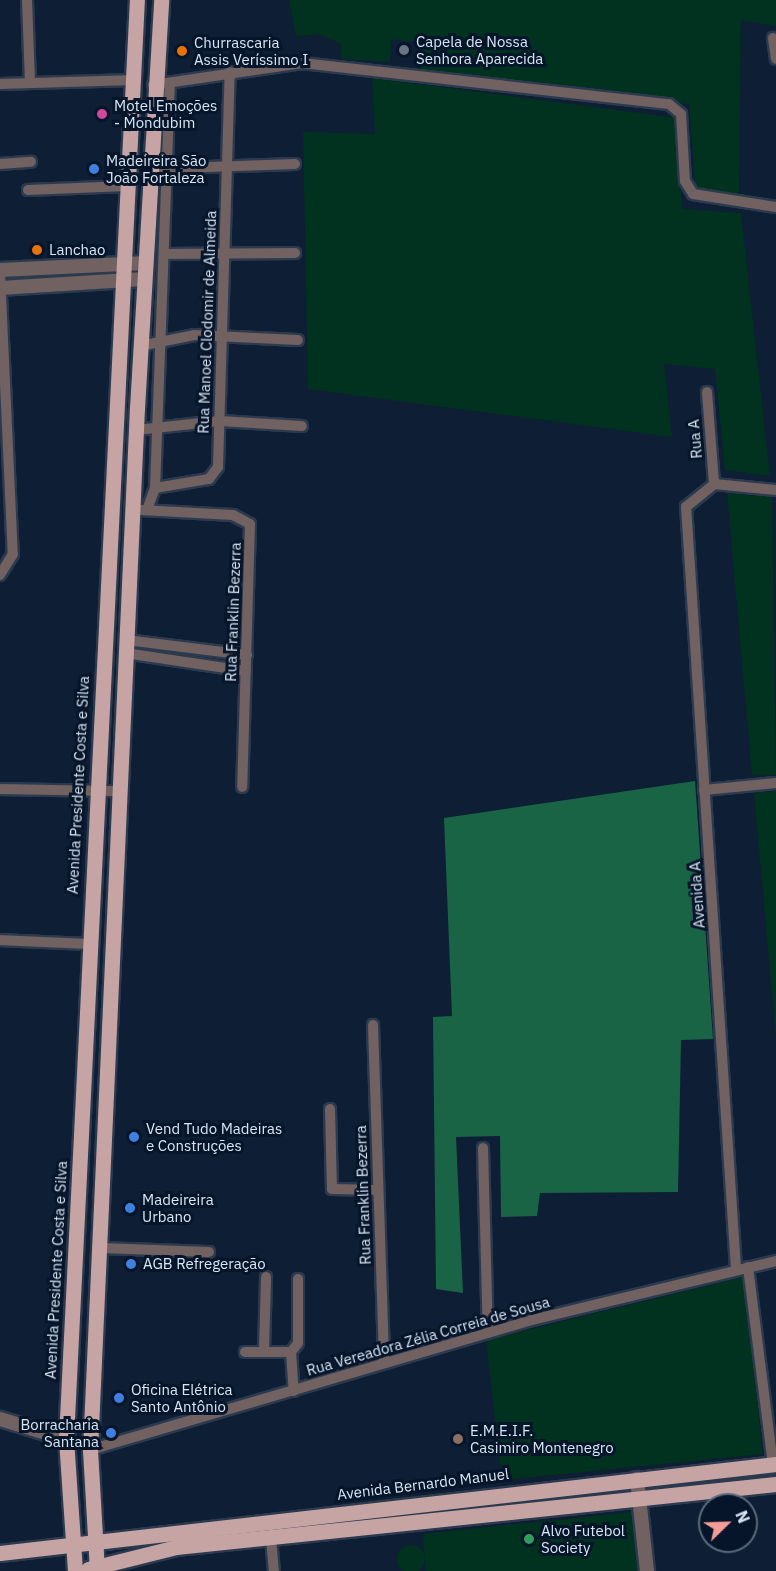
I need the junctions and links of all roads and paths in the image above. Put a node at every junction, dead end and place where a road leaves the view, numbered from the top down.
1 (27, 0) edge
2 (137, 7) edge
3 (161, 7) edge
4 (136, 34) junction
5 (159, 36) junction
6 (774, 38) dead end
7 (776, 59) edge
8 (230, 72) junction
9 (134, 80) junction
10 (30, 83) junction
11 (171, 83) junction
12 (0, 84) edge
13 (153, 85) junction
14 (31, 162) dead end
15 (0, 164) edge
16 (227, 164) junction
17 (295, 164) dead end
18 (169, 167) junction
19 (150, 169) junction
20 (126, 186) junction
21 (28, 190) dead end
22 (776, 207) edge
23 (225, 250) junction
24 (295, 253) dead end
25 (165, 254) junction
26 (145, 263) junction
27 (122, 264) junction
28 (0, 272) edge
29 (144, 279) junction
30 (121, 281) junction
31 (0, 288) edge
32 (221, 337) junction
33 (298, 340) dead end
34 (160, 342) junction
35 (140, 346) junction
36 (707, 392) dead end
37 (3, 396) edge
38 (115, 404) junction
39 (137, 408) junction
40 (219, 421) junction
41 (302, 426) dead end
42 (157, 430) junction
43 (136, 435) junction
44 (113, 440) junction
45 (714, 484) junction
46 (155, 488) junction
47 (776, 490) edge
48 (5, 506) edge
49 (139, 510) junction
50 (0, 575) edge
51 (125, 646) junction
52 (247, 655) junction
53 (246, 671) junction
54 (776, 783) edge
55 (242, 787) dead end
56 (0, 789) edge
57 (704, 790) junction
58 (97, 791) junction
59 (120, 791) junction
60 (0, 940) edge
61 (89, 944) junction
62 (373, 1025) dead end
63 (83, 1063) junction
64 (108, 1064) junction
65 (330, 1109) dead end
66 (483, 1148) dead end
67 (378, 1191) junction
68 (101, 1248) junction
69 (209, 1251) dead end
70 (776, 1261) edge
71 (748, 1267) junction
72 (736, 1269) junction
73 (266, 1277) dead end
74 (298, 1278) dead end
75 (73, 1296) junction
76 (98, 1313) junction
77 (488, 1333) junction
78 (264, 1350) junction
79 (70, 1351) junction
80 (245, 1352) dead end
81 (291, 1352) junction
82 (384, 1363) junction
83 (95, 1364) junction
84 (294, 1391) junction
85 (0, 1419) edge
86 (66, 1439) junction
87 (90, 1450) junction
88 (775, 1465) edge
89 (637, 1479) junction
90 (776, 1484) edge
91 (639, 1500) junction
92 (271, 1538) junction
93 (94, 1544) junction
94 (74, 1545) junction
95 (0, 1553) edge
96 (92, 1569) edge
97 (75, 1571) edge
98 (274, 1571) edge
99 (647, 1571) edge

1 - 10 street
2 - 3 main road
2 - 4 main road, Avenida Presidente Costa e Silva
3 - 5 main road
4 - 5 main road
4 - 9 main road, Avenida Presidente Costa e Silva
5 - 13 main road
6 - 7 street
8 - 11 street
8 - 16 street, Rua Manoel Clodomir de Almeida
8 - 22 street
9 - 10 street
9 - 20 main road, Avenida Presidente Costa e Silva
10 - 12 street
11 - 13 street
11 - 18 street
13 - 19 main road
14 - 15 street
16 - 17 street
16 - 18 street
16 - 23 street, Rua Manoel Clodomir de Almeida
18 - 19 street
18 - 25 street
19 - 26 main road
20 - 21 street
20 - 27 main road, Avenida Presidente Costa e Silva
23 - 24 street
23 - 25 street
23 - 32 street, Rua Manoel Clodomir de Almeida
25 - 34 street
26 - 27 street
26 - 29 main road
27 - 28 street
27 - 30 main road, Avenida Presidente Costa e Silva
28 - 31 street
29 - 30 street
29 - 35 main road
30 - 31 street
30 - 38 main road, Avenida Presidente Costa e Silva
31 - 37 street
32 - 33 street
32 - 34 street
32 - 40 street, Rua Manoel Clodomir de Almeida
34 - 35 street
34 - 42 street
35 - 39 main road
36 - 45 street, Rua A
37 - 48 street
38 - 39 main road
38 - 44 main road, Avenida Presidente Costa e Silva
39 - 43 main road
40 - 41 street
40 - 42 street
40 - 46 street, Rua Manoel Clodomir de Almeida
42 - 43 street
42 - 46 street
43 - 44 main road
43 - 49 main road
44 - 58 main road, Avenida Presidente Costa e Silva
45 - 47 street
45 - 57 street, Avenida A
46 - 49 street
48 - 50 street
49 - 51 main road
49 - 52 street, Rua Franklin Bezerra
51 - 52 street
51 - 53 street
51 - 59 main road
52 - 53 street, Rua Franklin Bezerra
53 - 55 street, Rua Franklin Bezerra
54 - 57 street
56 - 58 street
57 - 72 street, Avenida A
58 - 59 street
58 - 61 main road, Avenida Presidente Costa e Silva
59 - 64 main road
60 - 61 street
61 - 63 main road, Avenida Presidente Costa e Silva
62 - 67 street, Rua Franklin Bezerra
63 - 64 main road
63 - 75 main road, Avenida Presidente Costa e Silva
64 - 68 main road
65 - 67 street
66 - 77 street
67 - 82 street, Rua Franklin Bezerra
68 - 69 street
68 - 76 main road
70 - 71 street, Rua Vereadora Zélia Correia de Sousa
71 - 72 street, Rua Vereadora Zélia Correia de Sousa
71 - 88 street
72 - 77 street, Rua Vereadora Zélia Correia de Sousa
73 - 78 street
74 - 81 street
75 - 76 main road
75 - 79 main road, Avenida Presidente Costa e Silva
76 - 83 main road
77 - 82 street, Rua Vereadora Zélia Correia de Sousa
78 - 80 street
78 - 81 street
79 - 83 main road
79 - 86 main road, Avenida Presidente Costa e Silva
81 - 84 street
82 - 84 street, Rua Vereadora Zélia Correia de Sousa
83 - 87 main road
84 - 87 street, Rua Vereadora Zélia Correia de Sousa
85 - 86 street
86 - 94 main road, Avenida Presidente Costa e Silva
87 - 93 main road
88 - 89 main road, Avenida Bernardo Manuel
89 - 91 street
89 - 93 main road, Avenida Bernardo Manuel
90 - 91 main road
91 - 92 main road
91 - 99 street
92 - 96 main road
92 - 98 street
93 - 94 main road, Avenida Bernardo Manuel
93 - 96 main road
94 - 95 main road, Avenida Bernardo Manuel
94 - 97 main road, Avenida Presidente Costa e Silva

